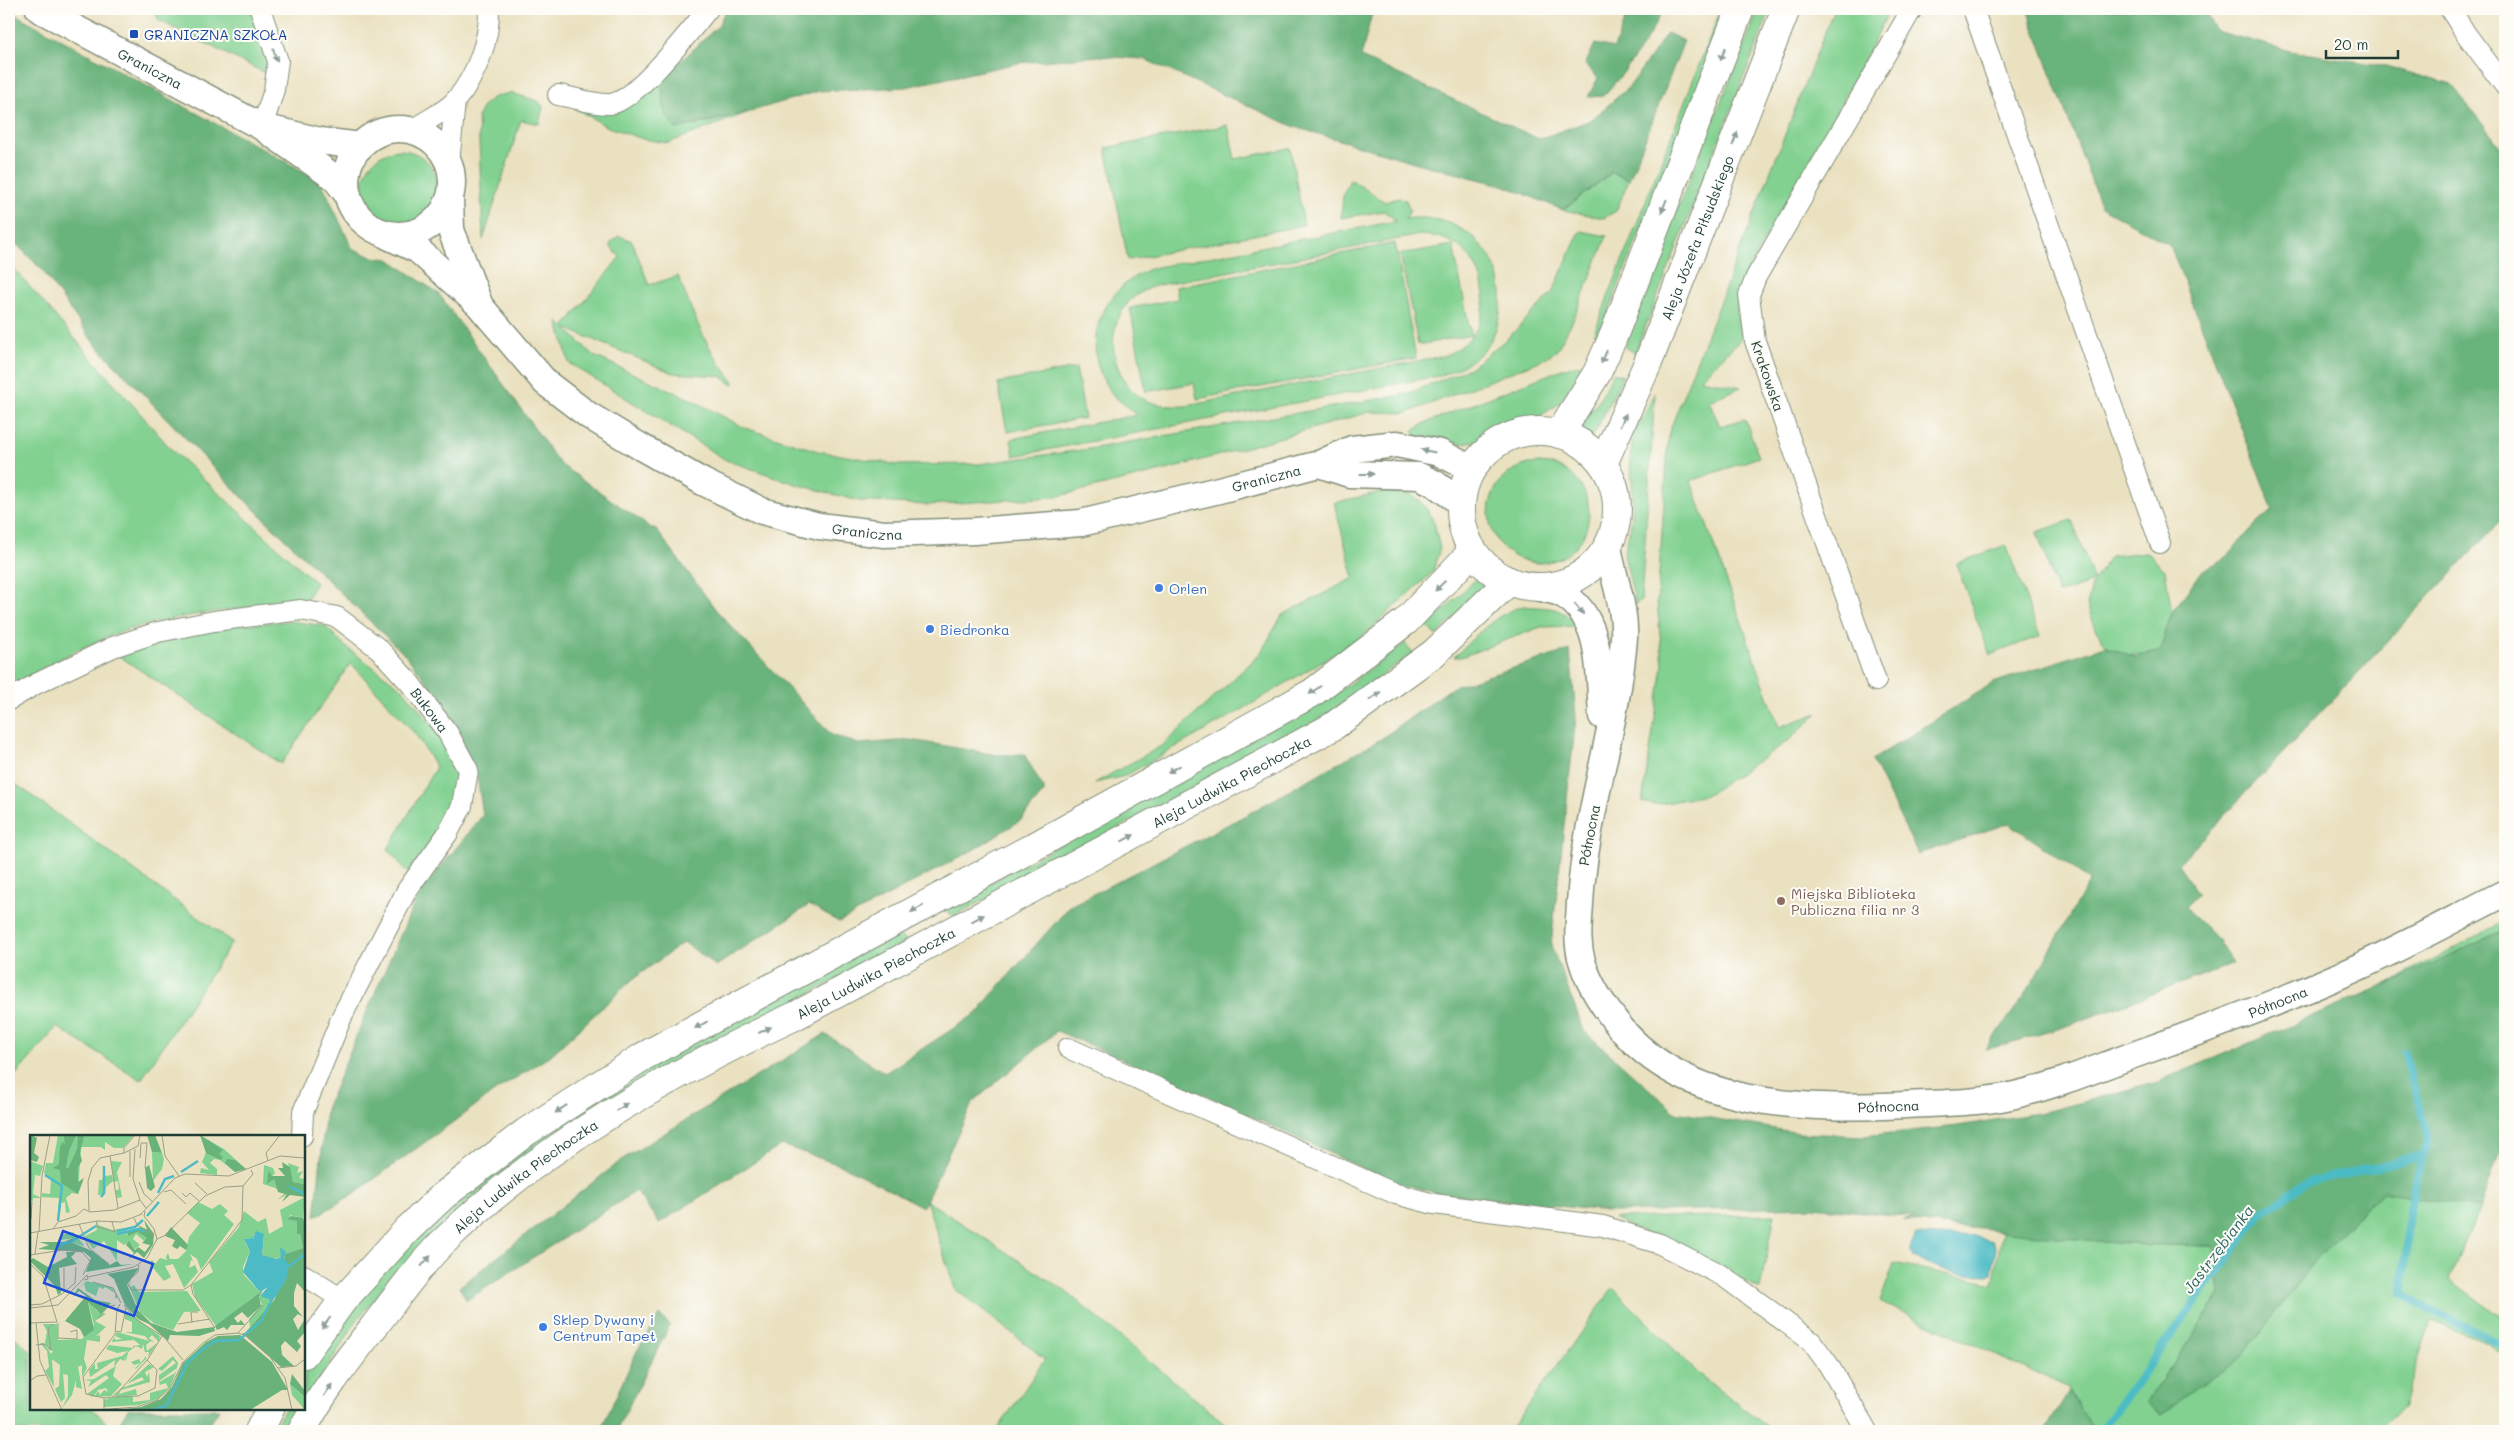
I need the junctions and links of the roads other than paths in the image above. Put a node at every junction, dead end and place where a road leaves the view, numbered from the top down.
1 (39, 9) edge
2 (260, 9) edge
3 (489, 9) edge
4 (708, 9) edge
5 (1740, 9) edge
6 (1786, 9) edge
7 (1912, 9) edge
8 (1974, 9) edge
9 (2450, 9) edge
10 (2505, 86) edge
11 (558, 94) dead end
12 (455, 101) junction
13 (262, 127) junction
14 (411, 130) junction
15 (361, 146) junction
16 (449, 164) junction
17 (348, 195) junction
18 (450, 198) junction
19 (381, 232) junction
20 (480, 306) junction
21 (1559, 434) junction
22 (1319, 464) junction
23 (1603, 464) junction
24 (1472, 469) junction
25 (1462, 503) junction
26 (2160, 543) dead end
27 (1608, 546) junction
28 (1473, 551) junction
29 (1509, 581) junction
30 (1537, 587) junction
31 (1876, 682) dead end
32 (9, 700) edge
33 (1605, 757) junction
34 (2505, 893) edge
35 (1068, 1048) dead end
36 (302, 1135) edge
37 (305, 1275) edge
38 (343, 1300) junction
39 (305, 1353) edge
40 (270, 1410) edge
41 (259, 1431) edge
42 (302, 1431) edge
43 (1867, 1431) edge

1 - 13 street, Graniczna
2 -> 13 street
3 - 12 street
4 - 11 street
5 -> 21 main road
23 -> 6 main road, Aleja Józefa Piłsudskiego
7 - 31 street, Krakowska
8 - 26 street
9 - 10 street
12 - 14 street
12 - 16 street
13 - 15 street, Graniczna
13 - 17 street, Graniczna
14 - 15 street
14 - 16 street
15 - 17 street
16 - 18 street
17 - 19 street
18 - 19 street
18 - 20 street, Graniczna
19 - 20 street, Graniczna
20 - 22 street, Graniczna
21 - 23 main road
21 - 24 main road
24 -> 22 street, Graniczna
22 -> 25 street, Graniczna
23 - 27 main road
24 - 25 main road
25 - 28 main road
27 - 30 main road
27 - 33 street, Północna
28 - 29 main road
28 -> 38 main road
29 - 30 main road
42 -> 29 main road, Aleja Ludwika Piechoczka
30 -> 33 street
32 - 36 street, Bukowa
33 - 34 street, Północna
35 - 43 street
37 - 38 street
38 -> 39 main road
40 - 41 main road

